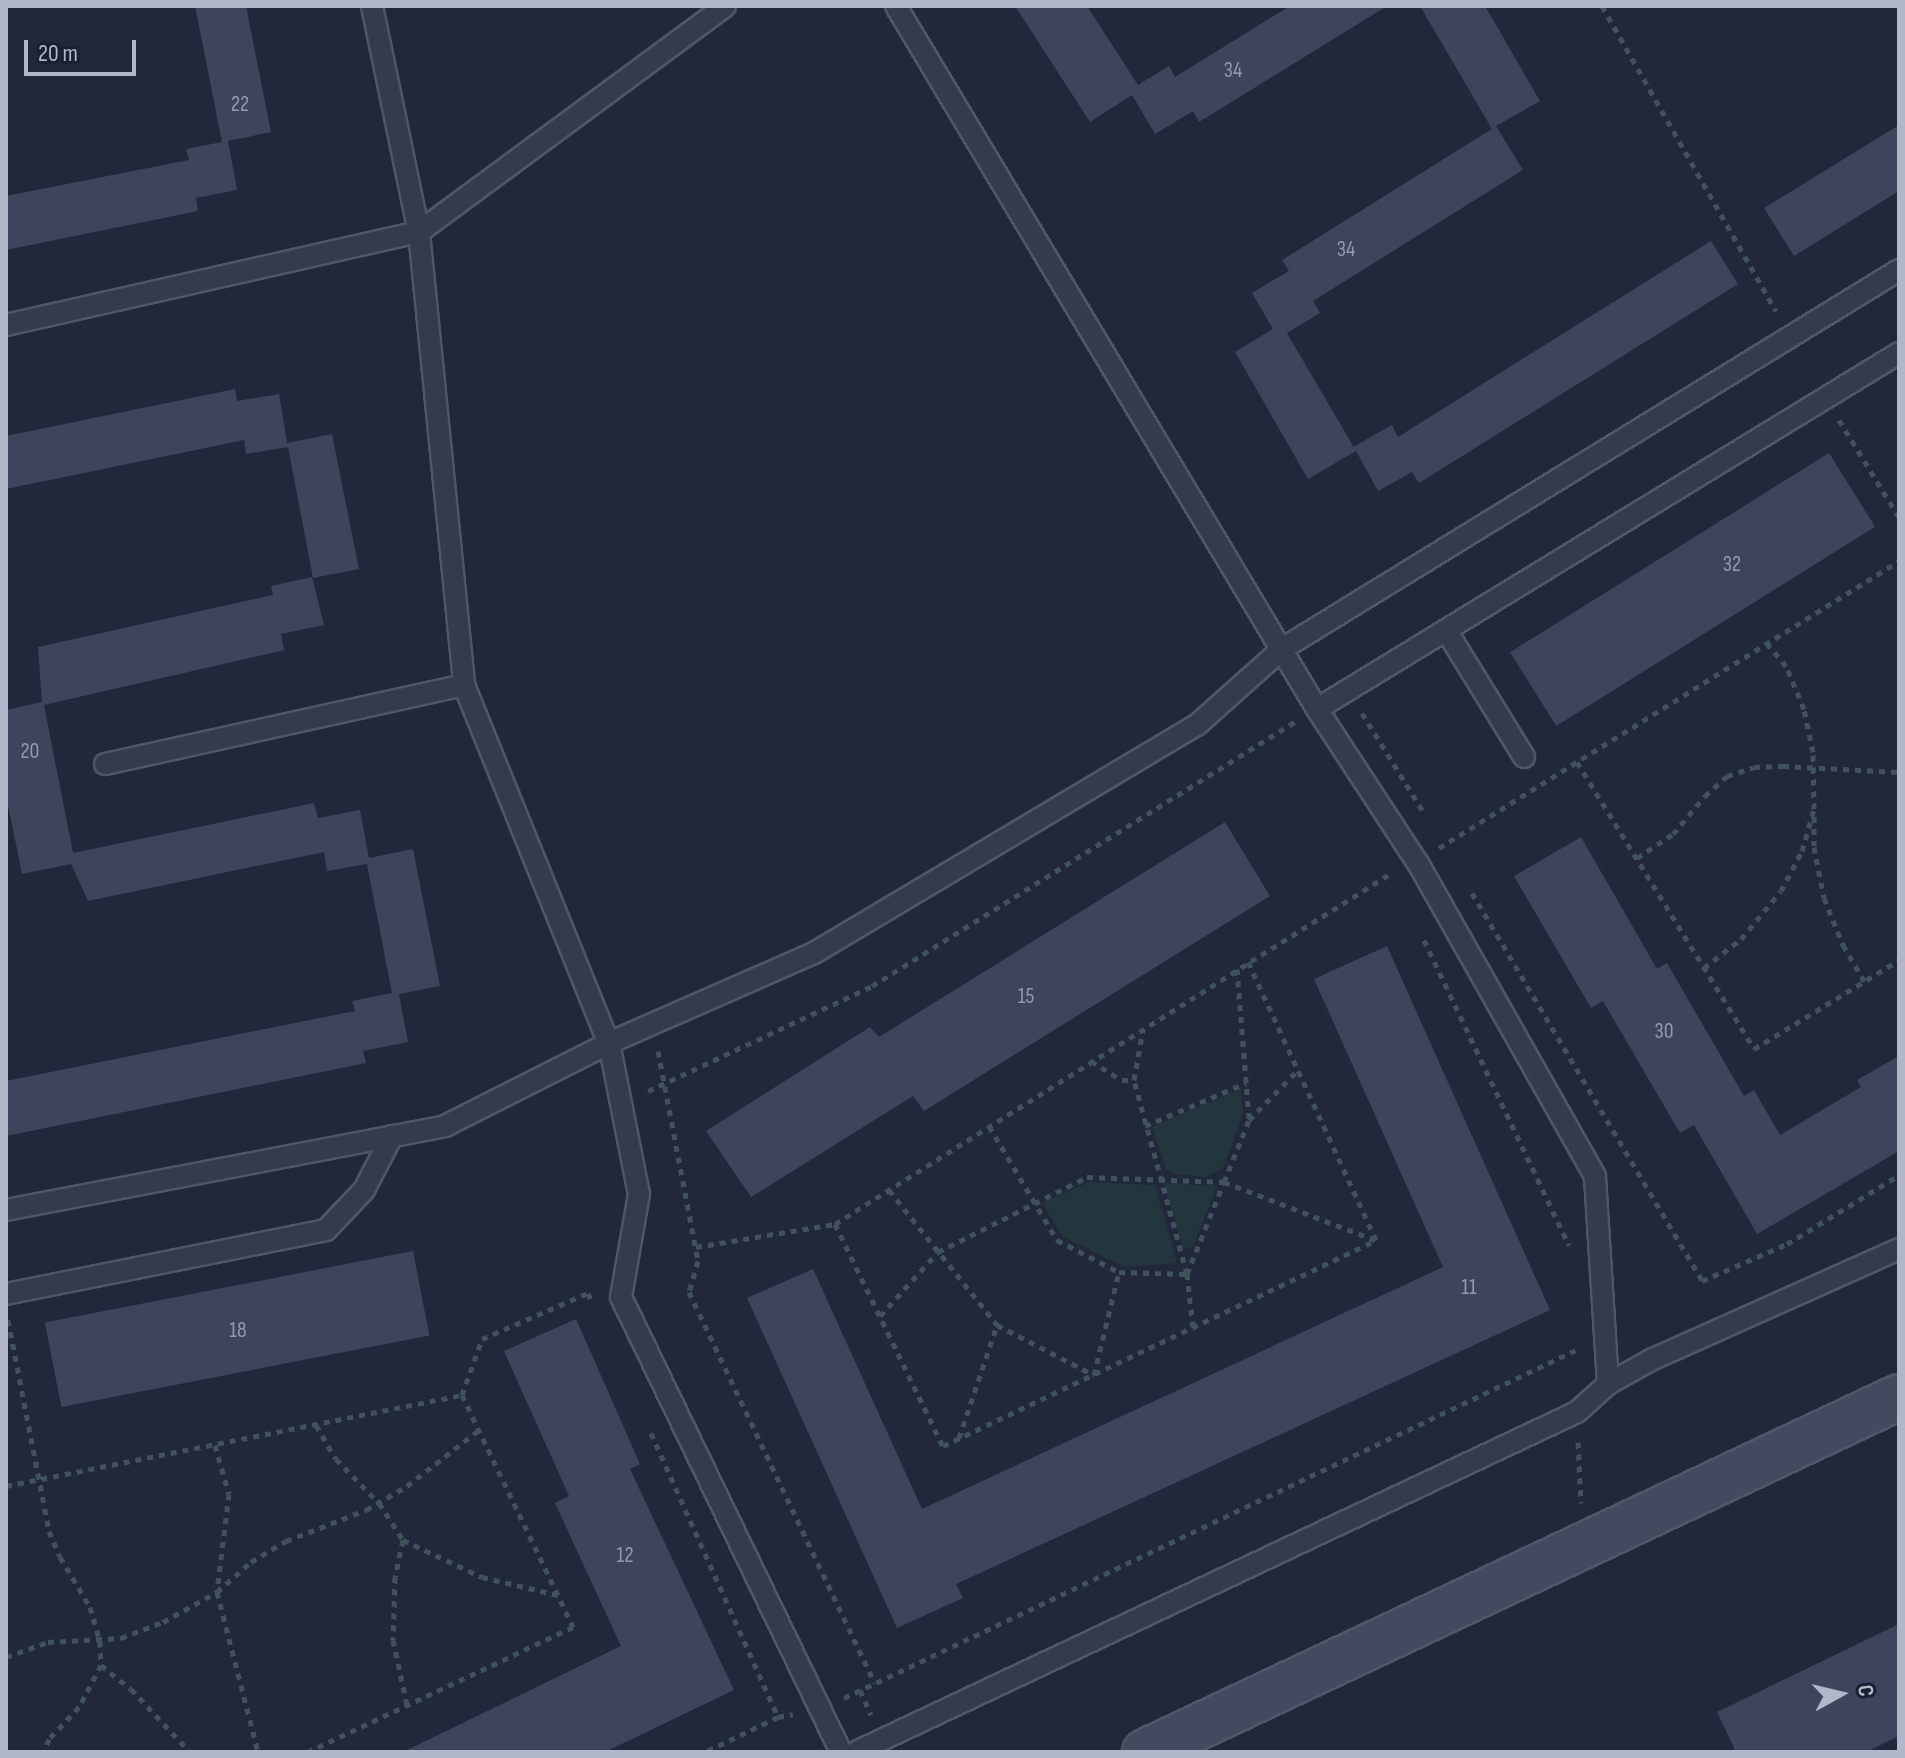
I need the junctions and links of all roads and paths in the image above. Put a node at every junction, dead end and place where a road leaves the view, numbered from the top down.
1 (372, 6) edge
2 (725, 6) edge
3 (896, 6) edge
4 (1602, 6) edge
5 (419, 232) junction
6 (1899, 270) edge
7 (6, 325) edge
8 (1790, 335) junction
9 (1899, 353) edge
10 (1825, 398) junction
11 (1899, 517) edge
12 (1899, 561) edge
13 (1446, 630) junction
14 (1767, 643) junction
15 (1282, 649) junction
16 (1260, 669) junction
17 (464, 685) junction
18 (1348, 690) junction
19 (1317, 709) junction
20 (1292, 724) junction
21 (1300, 737) dead end
22 (1524, 757) dead end
23 (1577, 762) junction
24 (105, 764) dead end
25 (1814, 768) junction
26 (1899, 772) edge
27 (1814, 809) junction
28 (1428, 819) dead end
29 (1436, 832) dead end
30 (1444, 845) junction
31 (1637, 858) junction
32 (1452, 859) dead end
33 (1378, 862) dead end
34 (1417, 862) junction
35 (1386, 875) junction
36 (1393, 885) dead end
37 (1468, 886) dead end
38 (1420, 930) dead end
39 (1899, 960) edge
40 (1248, 962) junction
41 (1704, 968) junction
42 (1237, 969) junction
43 (1864, 981) junction
44 (652, 1024) junction
45 (1143, 1029) junction
46 (609, 1043) junction
47 (1091, 1061) junction
48 (1298, 1070) junction
49 (1134, 1080) junction
50 (664, 1083) junction
51 (1246, 1083) junction
52 (621, 1103) junction
53 (1249, 1120) junction
54 (989, 1126) junction
55 (1145, 1126) junction
56 (392, 1136) junction
57 (1899, 1175) edge
58 (1160, 1179) junction
59 (1224, 1182) junction
60 (889, 1190) junction
61 (1034, 1201) junction
62 (6, 1210) edge
63 (835, 1224) junction
64 (1376, 1240) junction
65 (696, 1247) junction
66 (1899, 1249) edge
67 (1571, 1250) dead end
68 (938, 1252) junction
69 (1119, 1272) junction
70 (1187, 1274) junction
71 (6, 1294) edge
72 (594, 1307) dead end
73 (6, 1308) edge
74 (880, 1316) junction
75 (997, 1325) junction
76 (1193, 1327) junction
77 (1094, 1375) junction
78 (1608, 1384) junction
79 (462, 1395) junction
80 (1899, 1397) edge
81 (1577, 1412) junction
82 (645, 1420) dead end
83 (316, 1425) junction
84 (479, 1430) junction
85 (959, 1439) junction
86 (215, 1445) junction
87 (39, 1480) junction
88 (6, 1486) edge
89 (379, 1503) junction
90 (403, 1540) junction
91 (1583, 1546) junction
92 (217, 1592) junction
93 (558, 1595) junction
94 (100, 1641) junction
95 (6, 1657) edge
96 (101, 1665) junction
97 (875, 1683) junction
98 (407, 1705) junction
99 (820, 1709) junction
100 (778, 1717) junction
101 (44, 1752) edge
102 (190, 1752) edge
103 (258, 1752) edge
104 (307, 1752) edge
105 (705, 1752) edge
106 (841, 1752) edge
107 (856, 1752) edge
108 (1145, 1752) edge

1 - 5 lane
2 - 5 lane
3 - 15 lane
4 - 8 path
5 - 7 lane
5 - 17 lane
6 - 8 lane
8 - 15 lane
9 - 10 lane
10 - 11 path
10 - 13 lane
12 - 14 path
13 - 18 lane
13 - 22 lane
14 - 23 path
14 - 25 path
15 - 16 lane
15 - 19 lane
16 - 20 path
16 - 44 lane
17 - 24 lane
17 - 46 lane
18 - 19 lane
18 - 28 path
19 - 20 path
19 - 34 lane
20 - 21 path
20 - 50 path
23 - 30 path
23 - 31 path
25 - 26 path
25 - 27 path
25 - 31 path
27 - 41 path
27 - 43 path
29 - 30 path
30 - 32 path
30 - 34 path
31 - 41 path
33 - 35 path
34 - 35 path
34 - 78 lane
35 - 36 path
35 - 40 path
37 - 57 path
38 - 67 path
39 - 43 path
40 - 42 path
40 - 48 path
41 - 43 path
42 - 45 path
42 - 51 path
44 - 46 lane
44 - 50 path
45 - 47 path
45 - 49 path
46 - 52 lane
46 - 56 lane
47 - 49 path
47 - 54 path
48 - 53 path
48 - 64 path
49 - 55 path
50 - 52 path
50 - 65 path
51 - 53 path
51 - 55 path
52 - 99 lane
53 - 59 path
54 - 60 path
54 - 61 path
55 - 58 path
56 - 62 lane
56 - 71 lane
58 - 59 path
58 - 61 path
58 - 70 path
59 - 64 path
59 - 70 path
60 - 63 path
60 - 68 path
61 - 68 path
61 - 69 path
63 - 65 path
63 - 74 path
64 - 76 path
65 - 97 path
66 - 78 lane
68 - 74 path
68 - 75 path
69 - 70 path
69 - 77 path
70 - 76 path
72 - 79 path
73 - 87 path
74 - 85 path
75 - 77 path
75 - 85 path
76 - 77 path
77 - 85 path
78 - 81 lane
79 - 83 path
79 - 84 path
80 - 91 street
81 - 91 path
81 - 97 path
81 - 107 lane
82 - 100 path
83 - 86 path
83 - 89 path
84 - 89 path
84 - 93 path
86 - 87 path
86 - 92 path
87 - 88 path
87 - 94 path
89 - 90 path
89 - 92 path
90 - 93 path
90 - 98 path
91 - 108 street
92 - 94 path
92 - 103 path
93 - 98 path
94 - 95 path
94 - 96 path
96 - 101 path
96 - 102 path
97 - 99 path
98 - 104 path
99 - 100 path
99 - 106 lane
100 - 105 path

